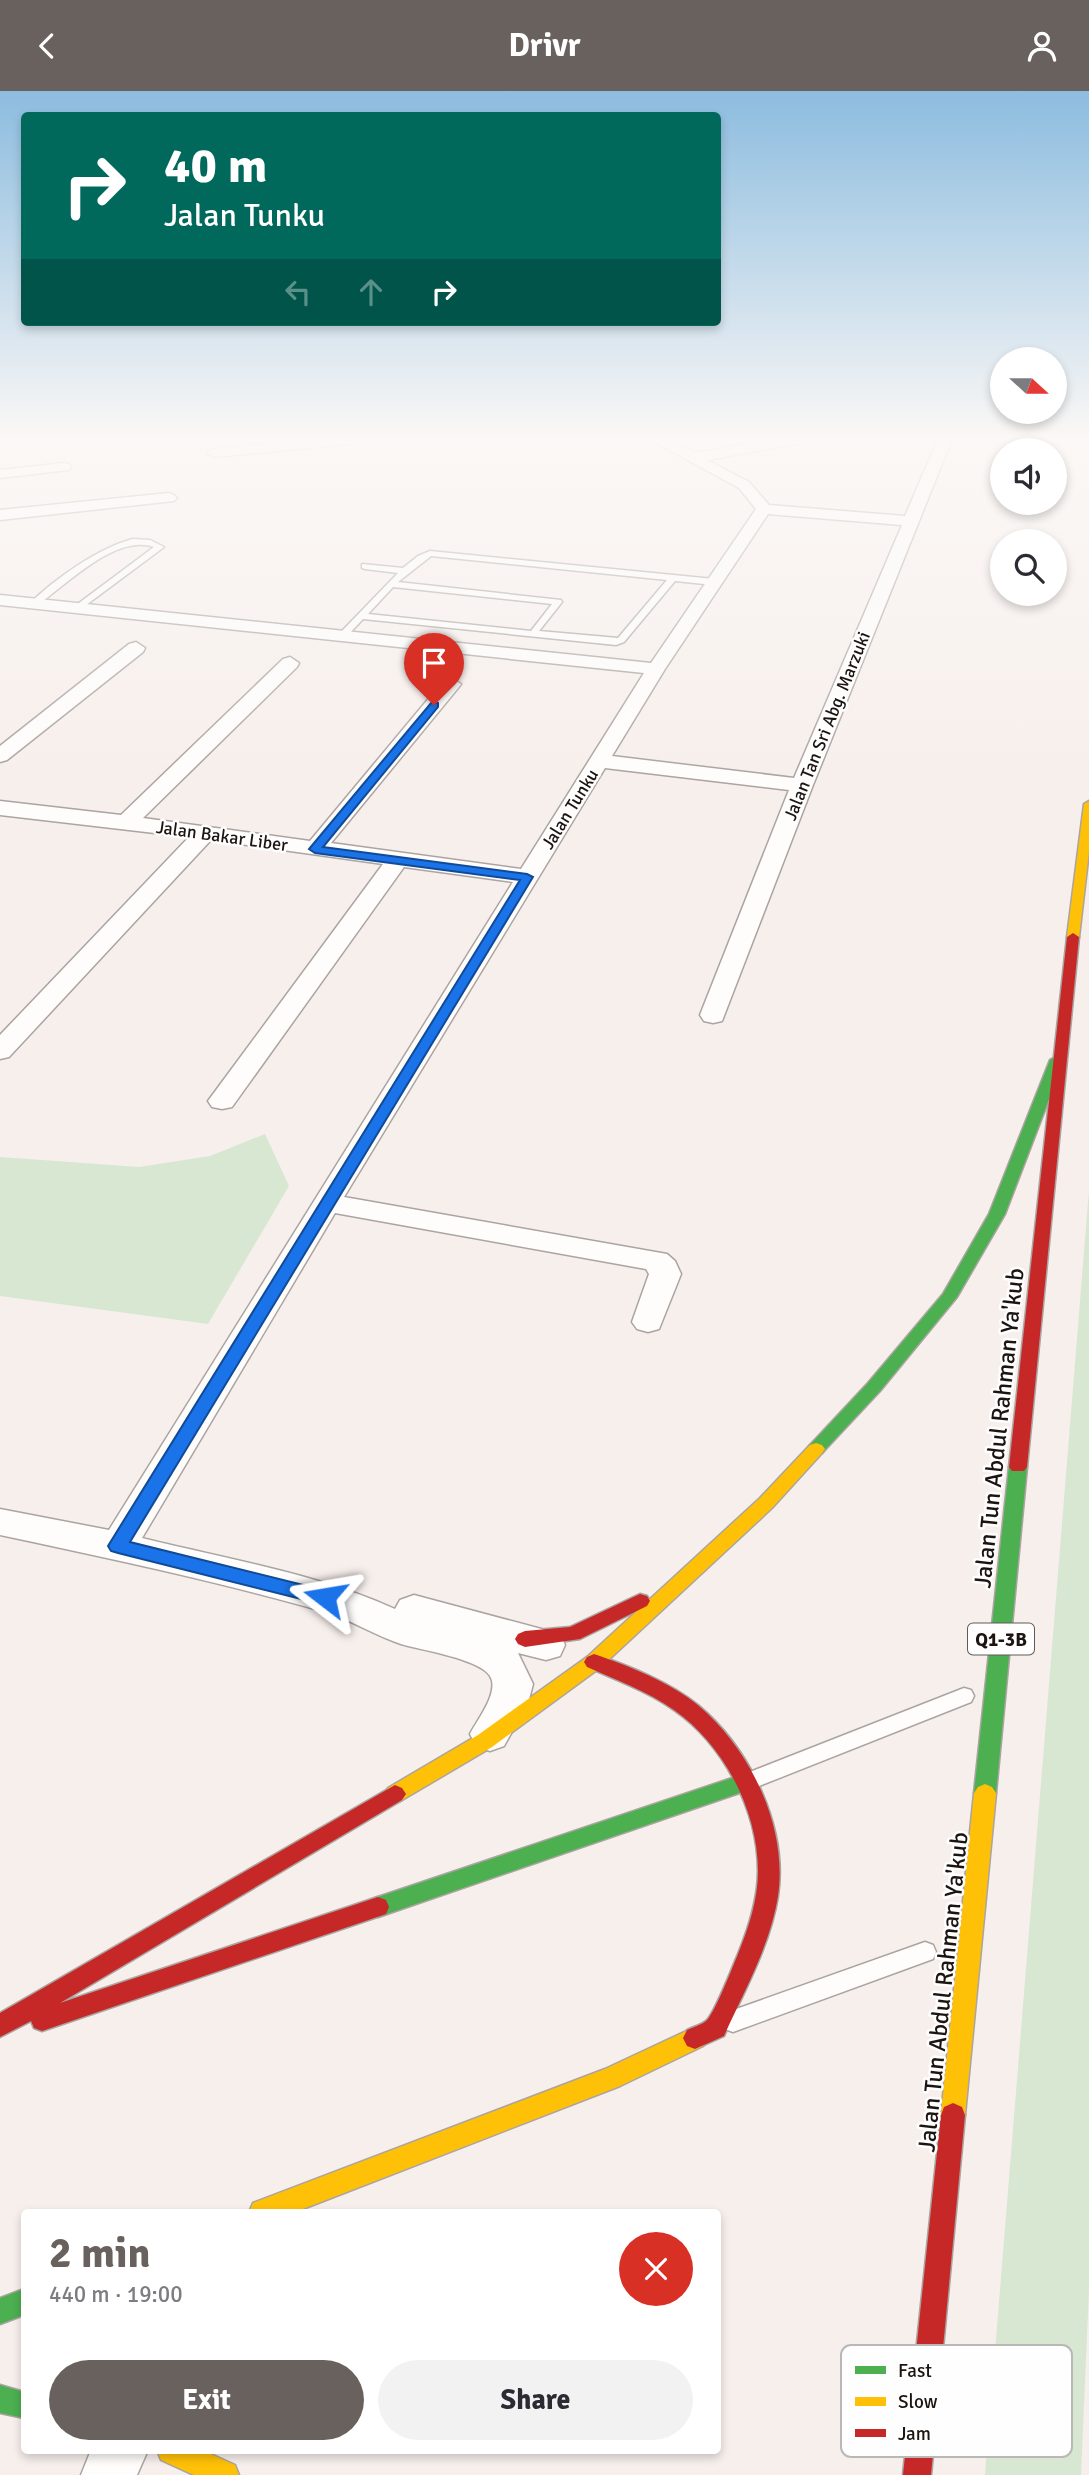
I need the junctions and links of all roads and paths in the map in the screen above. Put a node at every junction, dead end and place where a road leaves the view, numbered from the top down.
1 (111, 550) edge
2 (155, 550) edge
3 (736, 550) edge
4 (901, 550) edge
5 (365, 566) dead end
6 (406, 571) junction
7 (673, 577) junction
8 (714, 582) junction
9 (393, 584) junction
10 (0, 600) edge
11 (27, 603) junction
12 (75, 608) junction
13 (0, 616) edge
14 (362, 616) junction
15 (344, 634) junction
16 (532, 635) junction
17 (136, 648) dead end
18 (290, 663) dead end
19 (656, 669) junction
20 (451, 684) dead end
21 (0, 756) edge
22 (601, 761) junction
23 (802, 785) junction
24 (1089, 804) edge
25 (11, 809) edge
26 (126, 822) junction
27 (0, 829) edge
28 (205, 834) junction
29 (315, 849) junction
30 (398, 860) junction
31 (527, 877) junction
32 (713, 1014) dead end
33 (0, 1051) edge
34 (1060, 1052) junction
35 (222, 1101) dead end
36 (326, 1203) junction
37 (648, 1322) dead end
38 (0, 1522) edge
39 (118, 1546) junction
40 (660, 1599) junction
41 (349, 1605) junction
42 (524, 1639) junction
43 (594, 1662) junction
44 (964, 1696) dead end
45 (485, 1741) junction
46 (744, 1783) junction
47 (925, 1952) dead end
48 (0, 2026) edge
49 (716, 2028) junction
50 (0, 2034) edge
51 (270, 2209) edge
52 (21, 2303) edge
53 (0, 2311) edge
54 (930, 2345) edge
55 (0, 2399) edge
56 (21, 2404) edge
57 (118, 2454) edge
58 (180, 2454) edge
59 (919, 2457) edge
60 (109, 2475) edge
61 (225, 2475) edge
62 (917, 2475) edge

1 - 11 lane
2 - 12 lane
3 - 8 street, Jalan Tunku
4 - 23 street, Jalan Tan Sri Abg. Marzuki
5 - 6 lane
6 - 7 lane
6 - 9 lane
7 - 8 lane
7 - 16 lane
8 - 19 street, Jalan Tunku
9 - 14 lane
9 - 16 lane
10 - 11 street
11 - 12 street
11 - 13 street
12 - 15 street
14 - 15 lane
14 - 16 lane
15 - 19 street
17 - 21 street
18 - 26 street
19 - 22 street, Jalan Tunku
20 - 29 street
22 - 23 street
22 - 31 street, Jalan Tunku
23 - 32 street, Jalan Tan Sri Abg. Marzuki
24 - 34 street, Jalan Tun Abdul Rahman Ya'kub / Q1-3B
25 - 26 street, Jalan Bakar Liber
25 - 27 street
26 - 28 street, Jalan Bakar Liber
28 - 29 street, Jalan Bakar Liber
28 - 33 street
29 - 30 street, Jalan Bakar Liber
30 - 31 street, Jalan Bakar Liber
30 - 35 street
31 - 36 street, Jalan Tunku
34 - 40 street
34 - 54 street, Jalan Tun Abdul Rahman Ya'kub / Q1-3B
36 - 37 street
36 - 39 street, Jalan Tunku
38 - 39 street
39 - 41 street
40 - 42 street
40 - 43 street
41 - 42 street
41 - 45 street
42 - 43 street
43 - 45 street
43 - 46 street
44 - 46 lane
45 - 48 street
46 - 49 street
46 - 50 street
47 - 49 lane
49 - 51 street
52 - 53 street
55 - 56 street
57 - 60 street
58 - 61 street
59 - 62 street, Jalan Tun Abdul Rahman Ya'kub / Q1-3B

